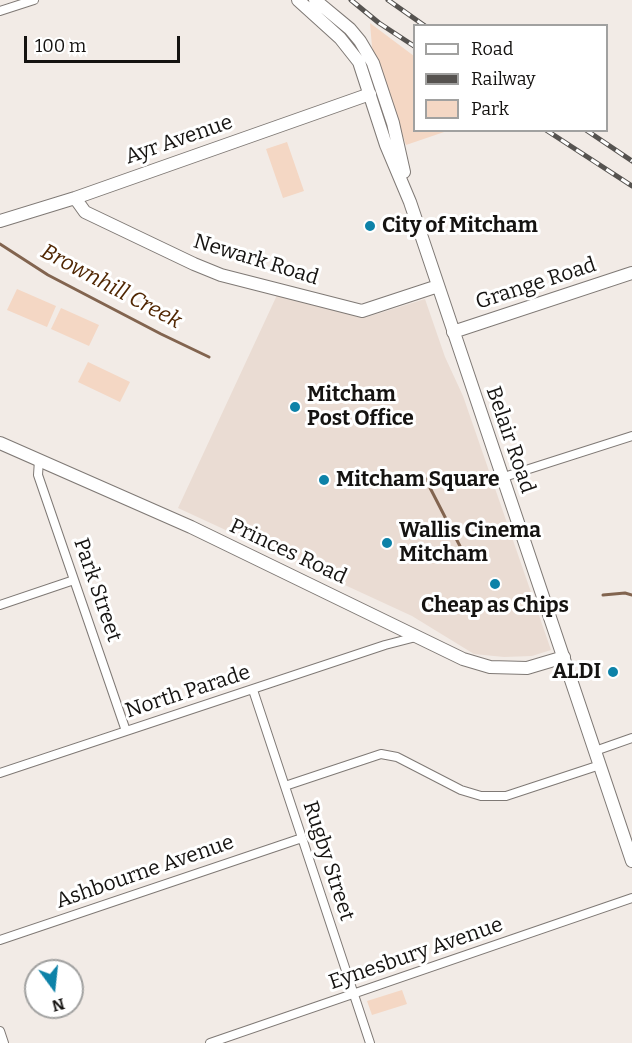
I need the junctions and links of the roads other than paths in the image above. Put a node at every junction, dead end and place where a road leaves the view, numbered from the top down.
1 (34, 0) edge
2 (298, 0) edge
3 (315, 0) edge
4 (0, 11) edge
5 (370, 94) junction
6 (75, 198) junction
7 (410, 202) junction
8 (0, 221) edge
9 (632, 273) edge
10 (438, 286) junction
11 (453, 332) junction
12 (632, 436) edge
13 (0, 443) edge
14 (39, 460) junction
15 (504, 477) junction
16 (74, 580) junction
17 (0, 605) edge
18 (389, 621) junction
19 (419, 636) junction
20 (387, 645) junction
21 (564, 657) junction
22 (253, 690) junction
23 (126, 731) junction
24 (632, 738) edge
25 (595, 751) junction
26 (600, 765) junction
27 (0, 773) edge
28 (285, 786) junction
29 (302, 838) junction
30 (632, 861) edge
31 (632, 898) edge
32 (0, 940) edge
33 (354, 995) junction
34 (0, 1031) edge
35 (4, 1043) edge
36 (210, 1043) edge
37 (370, 1043) edge

1 - 4 street
2 - 5 street, Belair Road
3 - 7 street, Belair Road
5 - 6 street, Ayr Avenue
5 - 7 street, Belair Road
6 - 8 street, Ayr Avenue
6 - 10 street, Newark Road
7 - 10 street, Belair Road
9 - 11 street, Grange Road
10 - 11 street, Belair Road
11 - 15 street, Belair Road
12 - 15 street
13 - 14 street, Princes Road
14 - 16 street, Park Street
14 - 18 street, Princes Road
15 - 21 street, Belair Road
16 - 17 street
16 - 23 street, Park Street
18 - 19 street, Princes Road
18 - 20 street
19 - 20 street, North Parade
19 - 21 street, Princes Road
20 - 22 street, North Parade
21 - 25 street, Belair Road
22 - 23 street, North Parade
22 - 28 street, Rugby Street
23 - 27 street, North Parade
24 - 25 street
25 - 26 street, Belair Road
26 - 28 street
26 - 30 street, Belair Road
28 - 29 street, Rugby Street
29 - 32 street, Ashbourne Avenue
29 - 33 street, Rugby Street
31 - 33 street, Eynesbury Avenue
33 - 36 street, Eynesbury Avenue
33 - 37 street, Rugby Street
34 - 35 street

